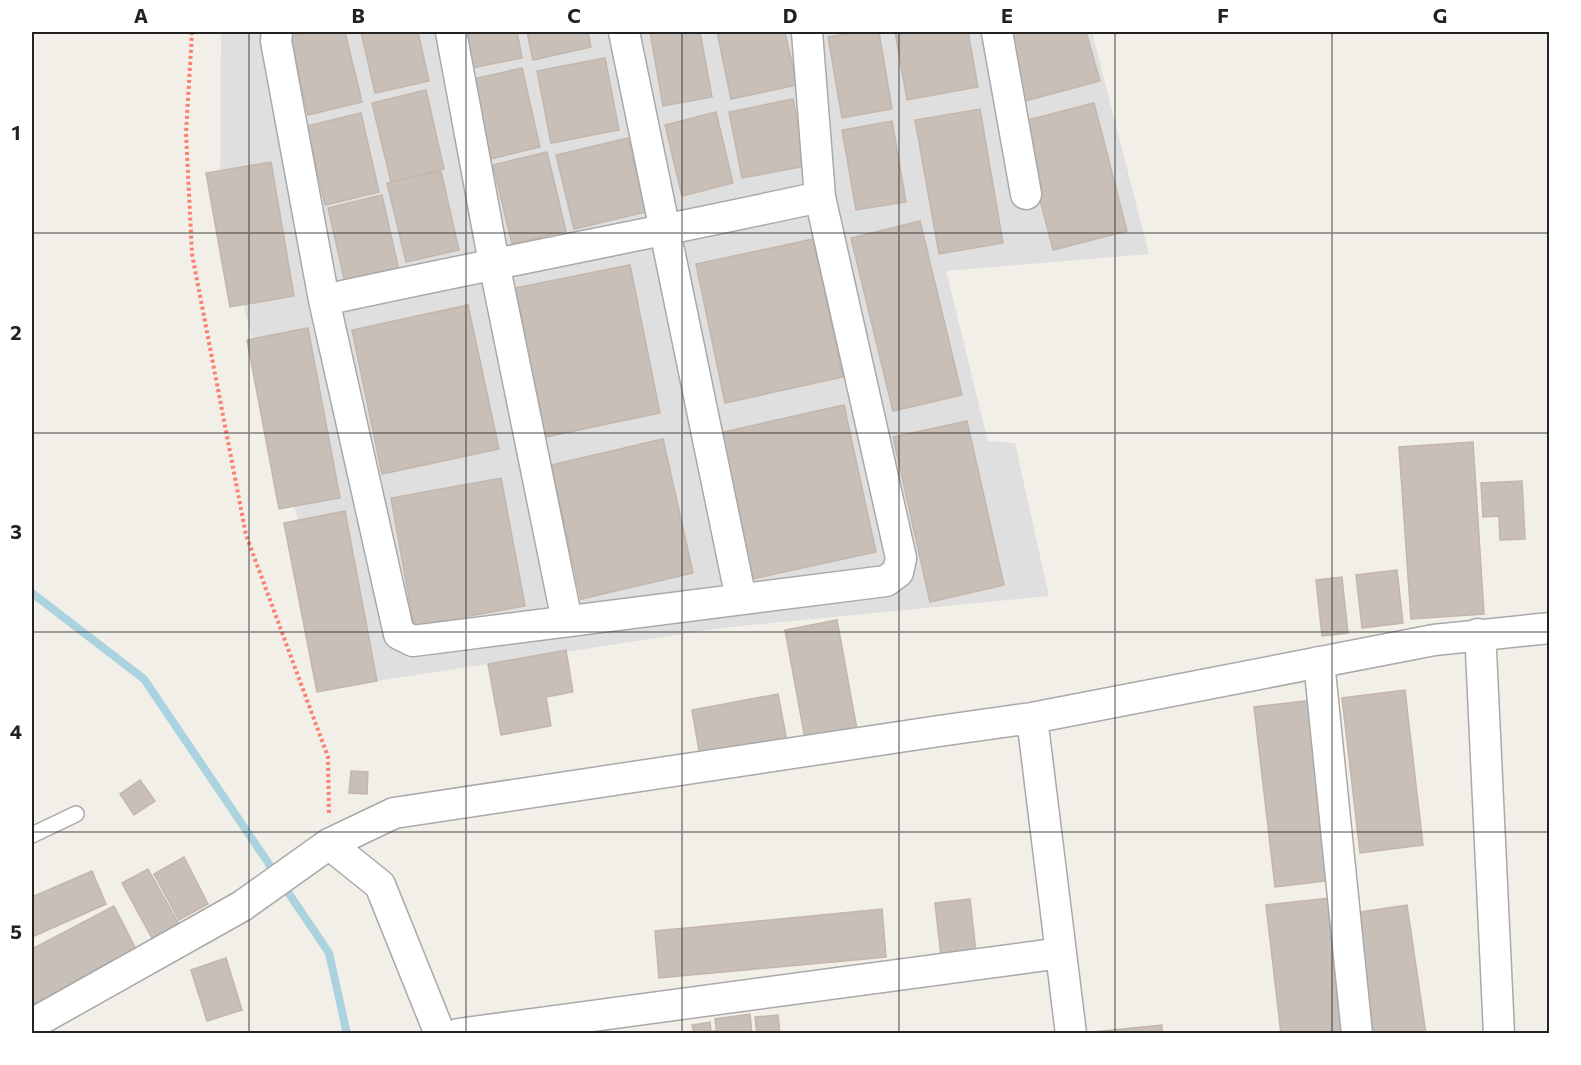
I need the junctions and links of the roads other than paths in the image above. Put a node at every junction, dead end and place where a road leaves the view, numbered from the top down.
1 (277, 32) edge
2 (451, 32) edge
3 (624, 32) edge
4 (807, 32) edge
5 (997, 32) edge
6 (1026, 194) dead end
7 (820, 197) junction
8 (665, 231) junction
9 (494, 263) junction
10 (324, 300) junction
11 (741, 599) junction
12 (567, 621) junction
13 (1550, 628) edge
14 (1478, 634) junction
15 (1319, 662) junction
16 (1032, 718) junction
17 (76, 814) dead end
18 (32, 835) edge
19 (329, 844) junction
20 (1061, 953) junction
21 (32, 1024) edge
22 (441, 1034) edge
23 (458, 1034) edge
24 (1071, 1034) edge
25 (1357, 1034) edge
26 (1498, 1034) edge

1 - 10 street
2 - 9 street
3 - 8 street
4 - 7 street
5 - 6 street
7 - 8 street
7 - 11 street
8 - 9 street
8 - 11 street
9 - 10 street
9 - 12 street
10 - 12 street
11 - 12 street
13 - 14 street
14 - 15 street
14 - 26 street
15 - 16 street
15 - 25 street
16 - 19 street
16 - 20 street
17 - 18 lane
19 - 21 street
19 - 22 street
20 - 23 street
20 - 24 street

